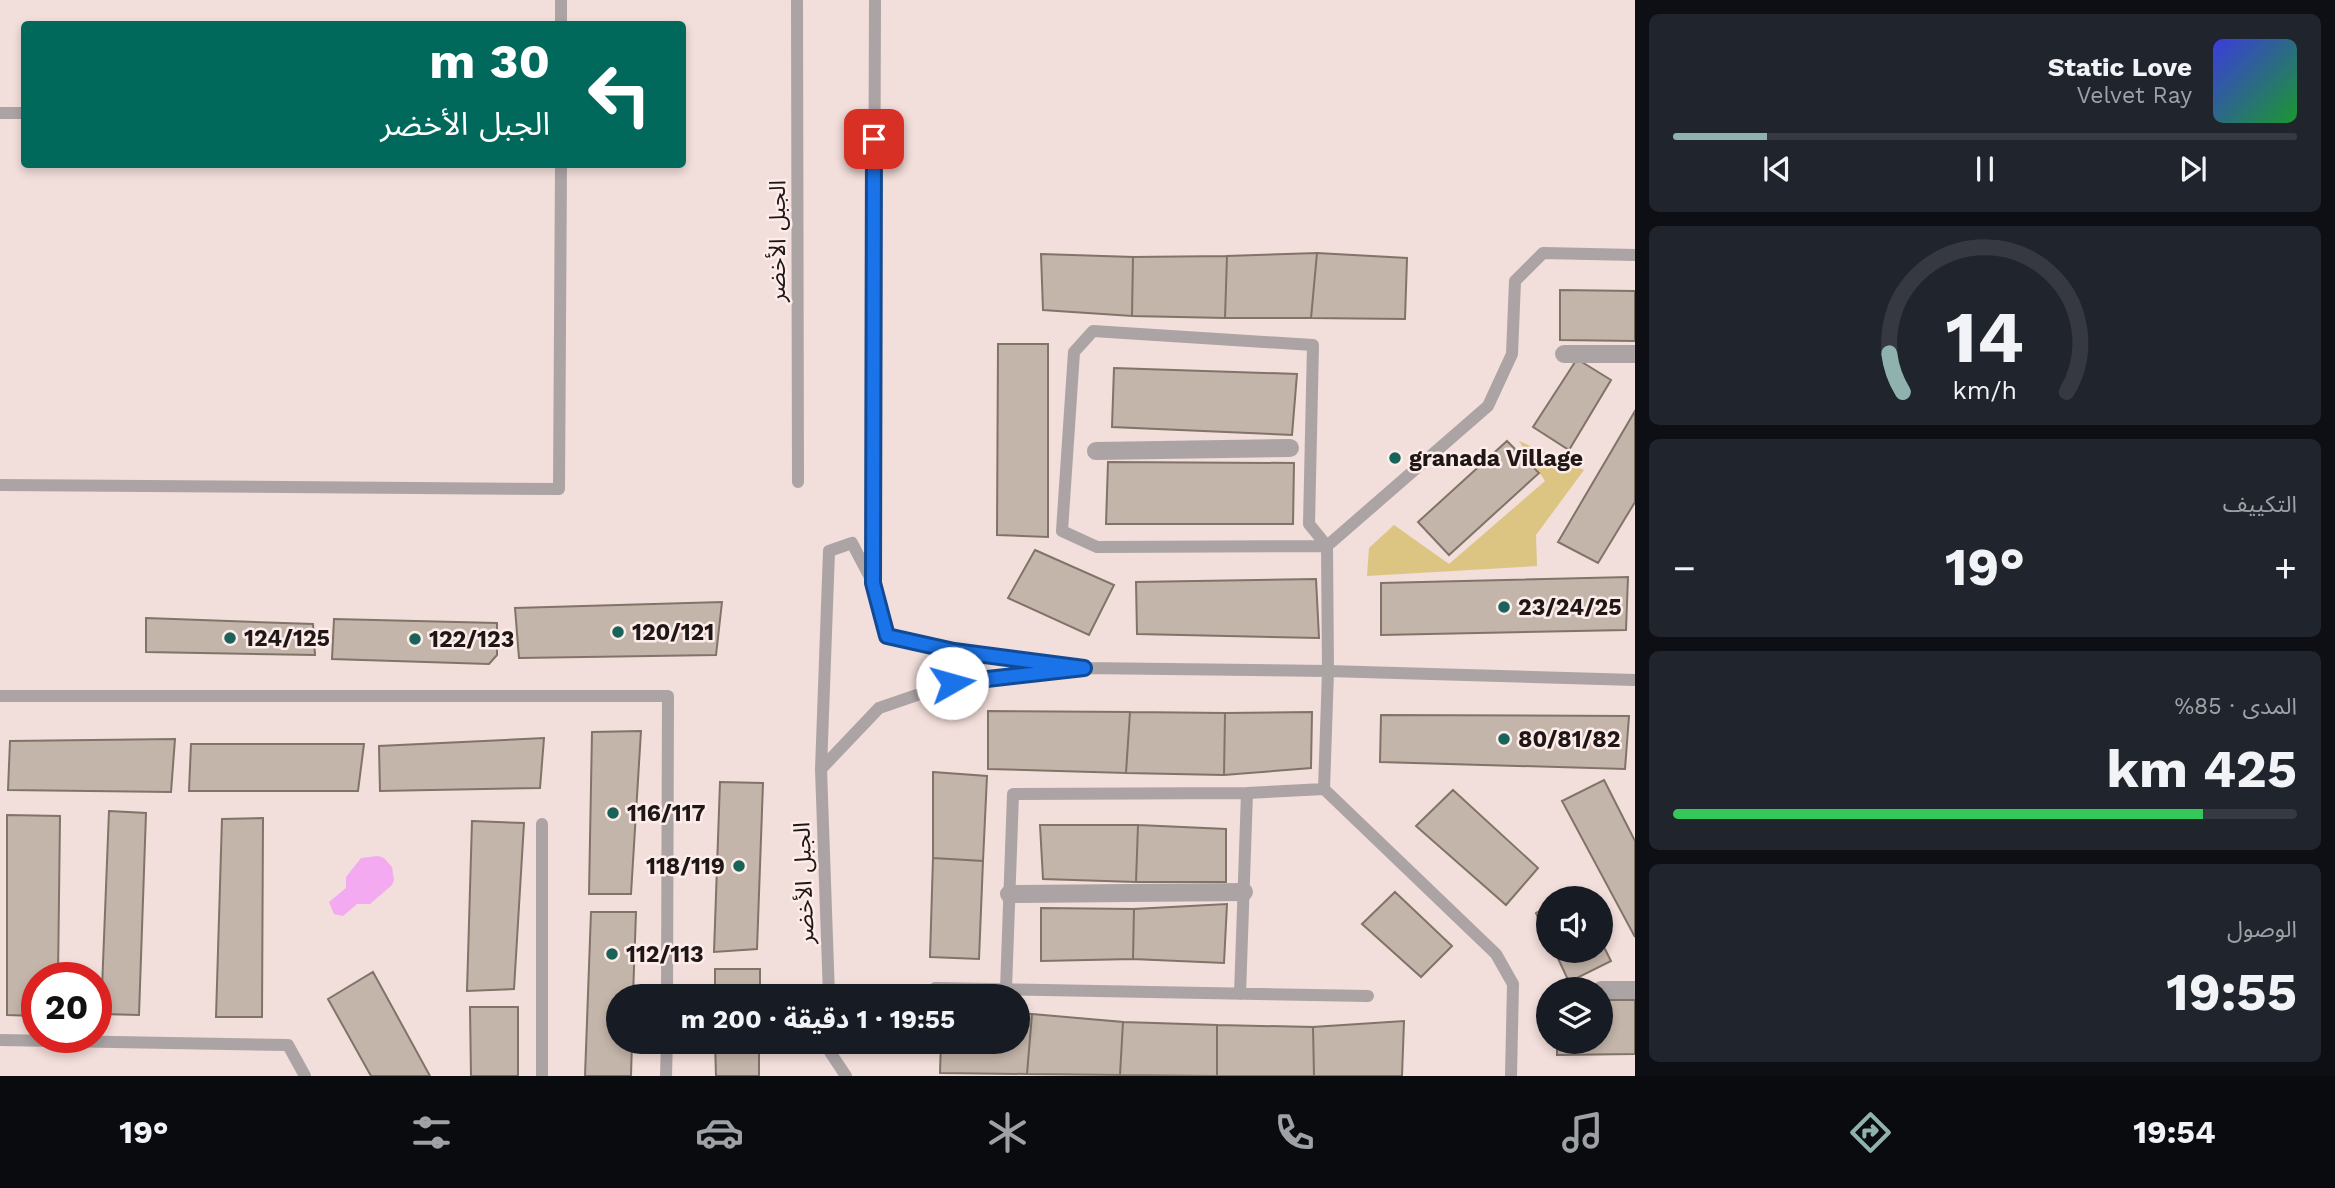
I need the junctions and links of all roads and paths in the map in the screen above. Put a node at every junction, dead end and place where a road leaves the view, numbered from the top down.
1 (561, 0) edge
2 (797, 0) edge
3 (875, 0) edge
4 (561, 21) edge
5 (0, 113) edge
6 (21, 113) edge
7 (561, 168) edge
8 (1635, 255) edge
9 (1563, 354) dead end
10 (1635, 354) edge
11 (1290, 448) dead end
12 (1096, 451) dead end
13 (798, 482) dead end
14 (0, 485) edge
15 (1327, 546) junction
16 (873, 583) junction
17 (1084, 668) junction
18 (1328, 671) junction
19 (1635, 680) edge
20 (0, 696) edge
21 (821, 769) junction
22 (1324, 789) junction
23 (1247, 793) junction
24 (542, 824) dead end
25 (1244, 892) junction
26 (1009, 894) junction
27 (667, 984) edge
28 (828, 984) edge
29 (1006, 984) edge
30 (1030, 989) edge
31 (1613, 990) edge
32 (1635, 990) edge
33 (1240, 993) junction
34 (1368, 996) dead end
35 (0, 1040) edge
36 (667, 1054) edge
37 (834, 1054) edge
38 (305, 1076) edge
39 (542, 1076) edge
40 (667, 1076) edge
41 (846, 1076) edge
42 (1511, 1076) edge

1 - 4 lane
2 - 13 lane, الجبل الأخضر
3 - 16 lane, الجبل الأخضر
5 - 6 lane
7 - 14 lane
8 - 15 lane
9 - 10 street
11 - 12 street
15 - 15 lane
15 - 18 lane
16 - 17 lane, الجبل الأخضر
16 - 21 lane, الجبل الأخضر
17 - 18 lane
17 - 21 lane
18 - 19 lane
18 - 22 lane
20 - 27 lane
21 - 28 lane, الجبل الأخضر
22 - 23 lane
22 - 42 lane
23 - 25 lane
23 - 26 lane
24 - 39 lane
25 - 26 street
25 - 33 lane
26 - 29 lane
30 - 33 lane
31 - 32 street
33 - 34 lane
35 - 38 lane
36 - 40 lane
37 - 41 lane

